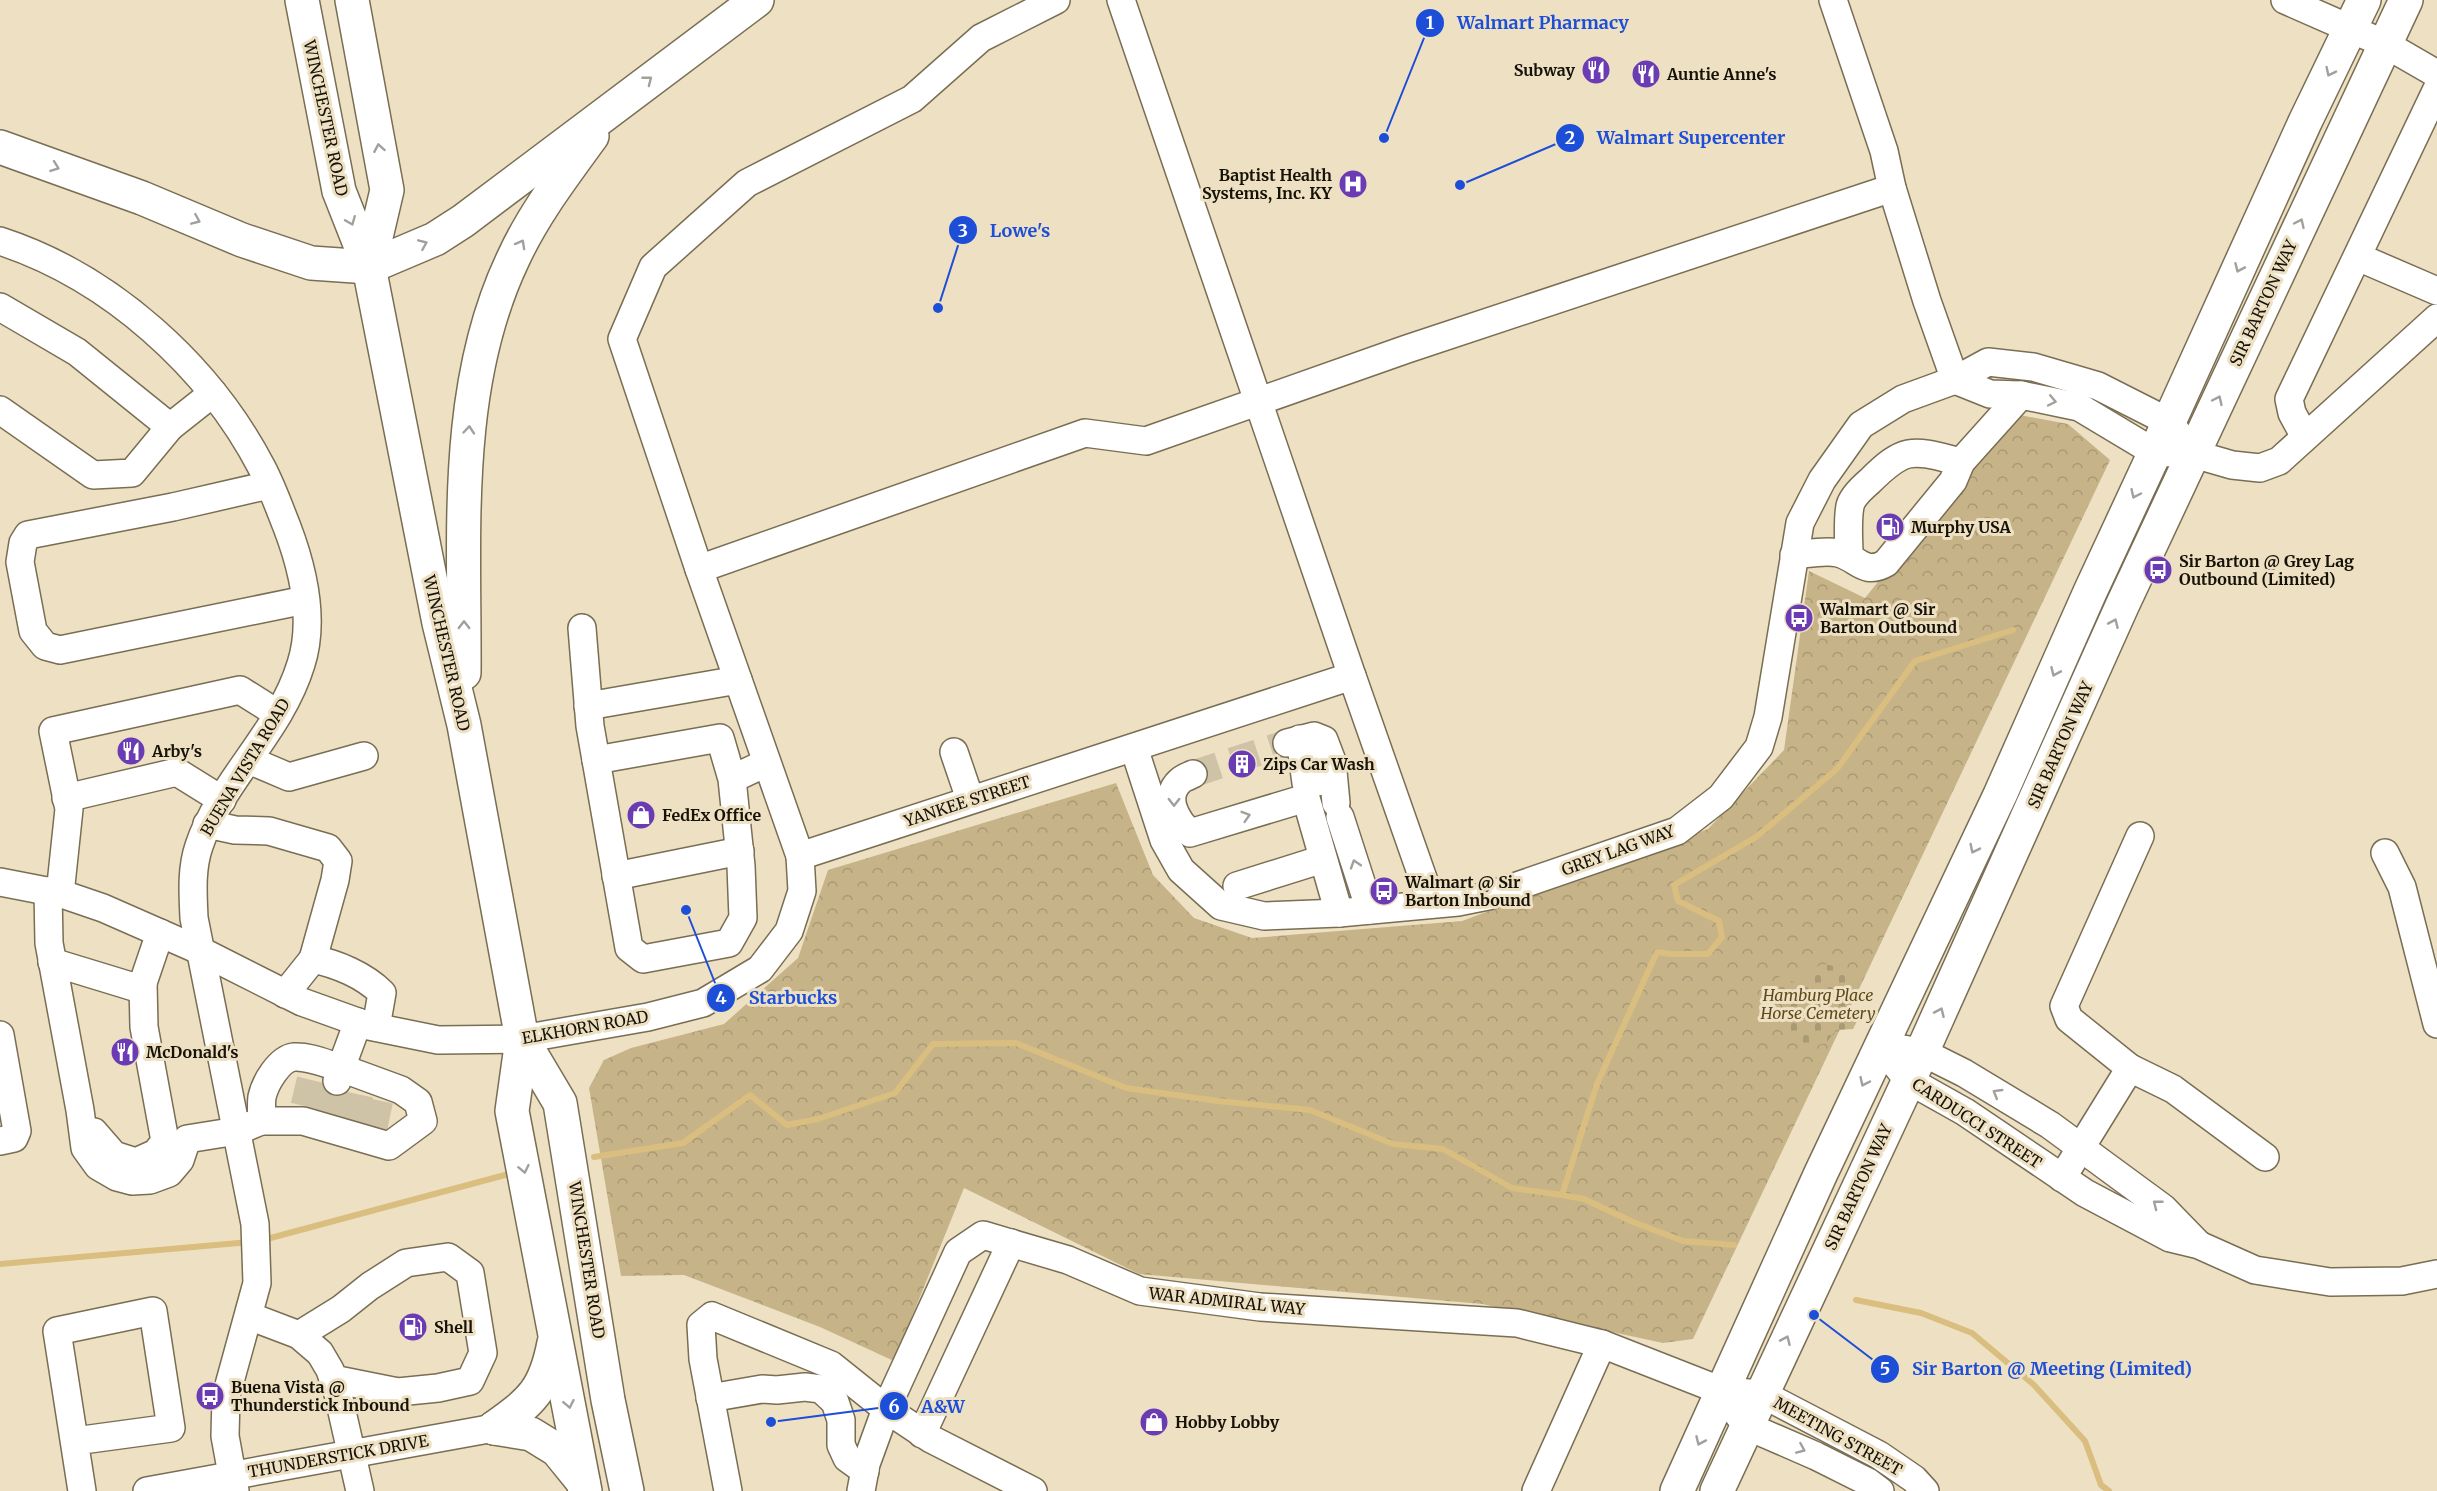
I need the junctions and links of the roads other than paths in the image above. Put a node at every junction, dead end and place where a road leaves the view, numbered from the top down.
1 (302, 0) edge
2 (352, 0) edge
3 (757, 0) edge
4 (1056, 0) edge
5 (1121, 0) edge
6 (1833, 0) edge
7 (2285, 0) edge
8 (2364, 0) edge
9 (2406, 0) edge
10 (2350, 29) junction
11 (2385, 44) junction
12 (2437, 74) edge
13 (2437, 89) edge
14 (612, 109) junction
15 (0, 147) edge
16 (1892, 188) junction
17 (2, 246) edge
18 (2358, 257) junction
19 (369, 267) junction
20 (2437, 291) edge
21 (0, 307) edge
22 (2437, 318) edge
23 (1955, 380) junction
24 (213, 393) junction
25 (2021, 395) junction
26 (1260, 401) junction
27 (0, 410) edge
28 (2169, 422) junction
29 (170, 427) junction
30 (2305, 437) junction
31 (2154, 452) junction
32 (2194, 454) junction
33 (1960, 462) junction
34 (269, 485) junction
35 (1794, 555) junction
36 (1849, 557) junction
37 (699, 569) junction
38 (305, 600) junction
39 (582, 628) dead end
40 (1352, 676) junction
41 (738, 680) junction
42 (588, 706) junction
43 (278, 714) junction
44 (464, 725) junction
45 (1134, 748) junction
46 (954, 752) dead end
47 (364, 756) dead end
48 (249, 760) junction
49 (596, 760) junction
50 (766, 763) junction
51 (1193, 774) tunnel mouth
52 (732, 779) junction
53 (1306, 790) junction
54 (66, 798) junction
55 (970, 799) junction
56 (222, 800) junction
57 (1336, 800) junction
58 (207, 824) junction
59 (2140, 836) dead end
60 (740, 851) junction
61 (2385, 853) dead end
62 (800, 856) junction
63 (1323, 859) junction
64 (616, 876) junction
65 (0, 882) edge
66 (1237, 886) dead end
67 (54, 893) junction
68 (1432, 904) junction
69 (1370, 910) junction
70 (1339, 913) junction
71 (160, 933) junction
72 (201, 951) junction
73 (313, 959) junction
74 (52, 962) junction
75 (2432, 979) edge
76 (143, 983) junction
77 (285, 994) junction
78 (2437, 1024) edge
79 (367, 1025) junction
80 (0, 1035) edge
81 (522, 1039) junction
82 (1881, 1046) junction
83 (1915, 1066) junction
84 (2130, 1068) junction
85 (362, 1082) junction
86 (80, 1110) junction
87 (261, 1121) junction
88 (237, 1131) junction
89 (187, 1139) junction
90 (0, 1141) edge
91 (2081, 1148) junction
92 (2265, 1157) dead end
93 (2062, 1178) junction
94 (1011, 1244) junction
95 (2199, 1245) junction
96 (2437, 1274) edge
97 (249, 1316) junction
98 (299, 1335) junction
99 (556, 1336) junction
100 (1602, 1344) junction
101 (333, 1379) junction
102 (1722, 1391) junction
103 (1762, 1394) junction
104 (710, 1398) junction
105 (886, 1409) junction
106 (1747, 1426) junction
107 (494, 1428) junction
108 (922, 1434) junction
109 (75, 1441) junction
110 (352, 1452) junction
111 (863, 1481) edge
112 (234, 1483) edge
113 (585, 1487) edge
114 (82, 1491) edge
115 (147, 1491) edge
116 (360, 1491) edge
117 (627, 1491) edge
118 (728, 1491) edge
119 (1033, 1491) edge
120 (1536, 1491) edge
121 (1677, 1491) edge
122 (1716, 1491) edge
123 (1880, 1491) edge
124 (1925, 1491) edge

1 -> 19 main road, WINCHESTER ROAD
19 -> 2 main road, WINCHESTER ROAD
14 -> 3 main road
4 - 37 street, ELKHORN ROAD
5 - 26 street
6 - 16 street
7 - 10 street
8 - 10 main road, SIR BARTON WAY
9 - 11 main road, SIR BARTON WAY
10 - 11 street
10 -> 28 main road, SIR BARTON WAY
11 - 12 street
32 -> 11 main road, SIR BARTON WAY
13 - 18 street
19 -> 14 main road
44 -> 14 main road
15 -> 19 main road
16 - 23 street
16 - 26 street
17 - 24 street, BUENA VISTA ROAD
18 - 20 street
18 - 30 street
19 - 44 main road, WINCHESTER ROAD
21 - 29 street
22 - 30 street
23 - 25 street
23 - 28 street, GREY LAG WAY
23 - 35 street, GREY LAG WAY
24 - 29 street
24 - 34 street, BUENA VISTA ROAD
25 -> 31 street
25 - 33 street
26 - 37 street
26 - 40 street
27 - 29 street
28 - 31 main road, SIR BARTON WAY
28 - 32 street, GREY LAG WAY
30 - 32 street
31 - 32 street
31 -> 82 main road, SIR BARTON WAY
83 -> 32 main road, SIR BARTON WAY
33 - 36 street
33 - 36 street
34 - 38 street, BUENA VISTA ROAD
34 - 38 street
35 - 36 street
35 - 68 street, GREY LAG WAY
37 - 41 street, ELKHORN ROAD
38 - 43 street, BUENA VISTA ROAD
39 - 42 street
40 - 45 street, YANKEE STREET
40 - 68 street
41 - 42 street
41 - 50 street, ELKHORN ROAD
42 - 49 street
43 - 48 street, BUENA VISTA ROAD
43 - 54 street
44 - 81 main road, WINCHESTER ROAD
45 - 55 street, YANKEE STREET
45 - 70 street, GREY LAG WAY
46 - 55 street
47 - 48 street
48 - 56 street, BUENA VISTA ROAD
49 - 52 street
49 - 64 street
50 - 52 street
50 - 62 street, ELKHORN ROAD
51 -> 53 street
52 - 60 street
53 - 57 street
53 - 57 street
53 - 63 street
54 - 56 street
54 - 67 street
55 - 62 street, YANKEE STREET
56 - 58 street, BUENA VISTA ROAD
69 -> 57 street
58 - 72 street, BUENA VISTA ROAD
58 - 73 street
59 - 84 street
60 - 64 street
60 - 64 street
61 - 75 street
62 - 81 street, ELKHORN ROAD
63 - 66 street
63 - 70 street
65 - 67 street, ELKHORN ROAD
67 - 71 street, ELKHORN ROAD
67 - 74 street
68 - 69 street, GREY LAG WAY
69 - 70 street, GREY LAG WAY
71 - 72 street, ELKHORN ROAD
71 - 76 street
72 - 77 street, ELKHORN ROAD
72 - 88 street, BUENA VISTA ROAD
73 - 77 street
73 - 79 street
74 - 76 street
74 - 86 street
75 - 78 street
76 - 86 street
76 - 89 street
77 - 79 street, ELKHORN ROAD
79 - 81 street, ELKHORN ROAD
79 - 85 street
80 - 90 street
81 -> 99 main road, WINCHESTER ROAD
81 - 117 main road, WINCHESTER ROAD
82 - 83 street, CARDUCCI STREET
82 -> 102 main road, SIR BARTON WAY
91 -> 83 street, CARDUCCI STREET
83 - 93 street, CARDUCCI STREET
103 -> 83 main road, SIR BARTON WAY
84 - 91 street
84 - 92 street
85 - 87 street
85 - 87 street
86 - 89 street
87 - 88 street
88 - 89 street
88 - 97 street, BUENA VISTA ROAD
91 - 93 street
95 -> 91 street, CARDUCCI STREET
93 - 95 street, CARDUCCI STREET
94 - 100 street, WAR ADMIRAL WAY
94 - 105 street, WAR ADMIRAL WAY
94 - 108 street
95 - 96 street, CARDUCCI STREET
97 - 98 street
97 - 112 street, BUENA VISTA ROAD
98 - 101 street
98 - 101 street
99 - 107 main road
99 -> 113 main road, WINCHESTER ROAD
100 - 102 street, WAR ADMIRAL WAY
100 - 120 street
101 - 110 street
102 - 103 street, MEETING STREET
102 - 106 street
102 -> 121 main road, SIR BARTON WAY
103 - 106 main road, SIR BARTON WAY
103 - 124 street, MEETING STREET
104 - 105 street
104 - 111 street
104 - 118 street
105 - 108 street
105 - 111 street, WAR ADMIRAL WAY
106 - 122 main road, SIR BARTON WAY
106 -> 123 street, MEETING STREET
107 - 110 street, THUNDERSTICK DRIVE
107 - 113 main road
108 - 119 street
109 - 109 street
109 - 114 street
110 - 112 street, THUNDERSTICK DRIVE
110 - 116 street
112 - 115 street, THUNDERSTICK DRIVE

